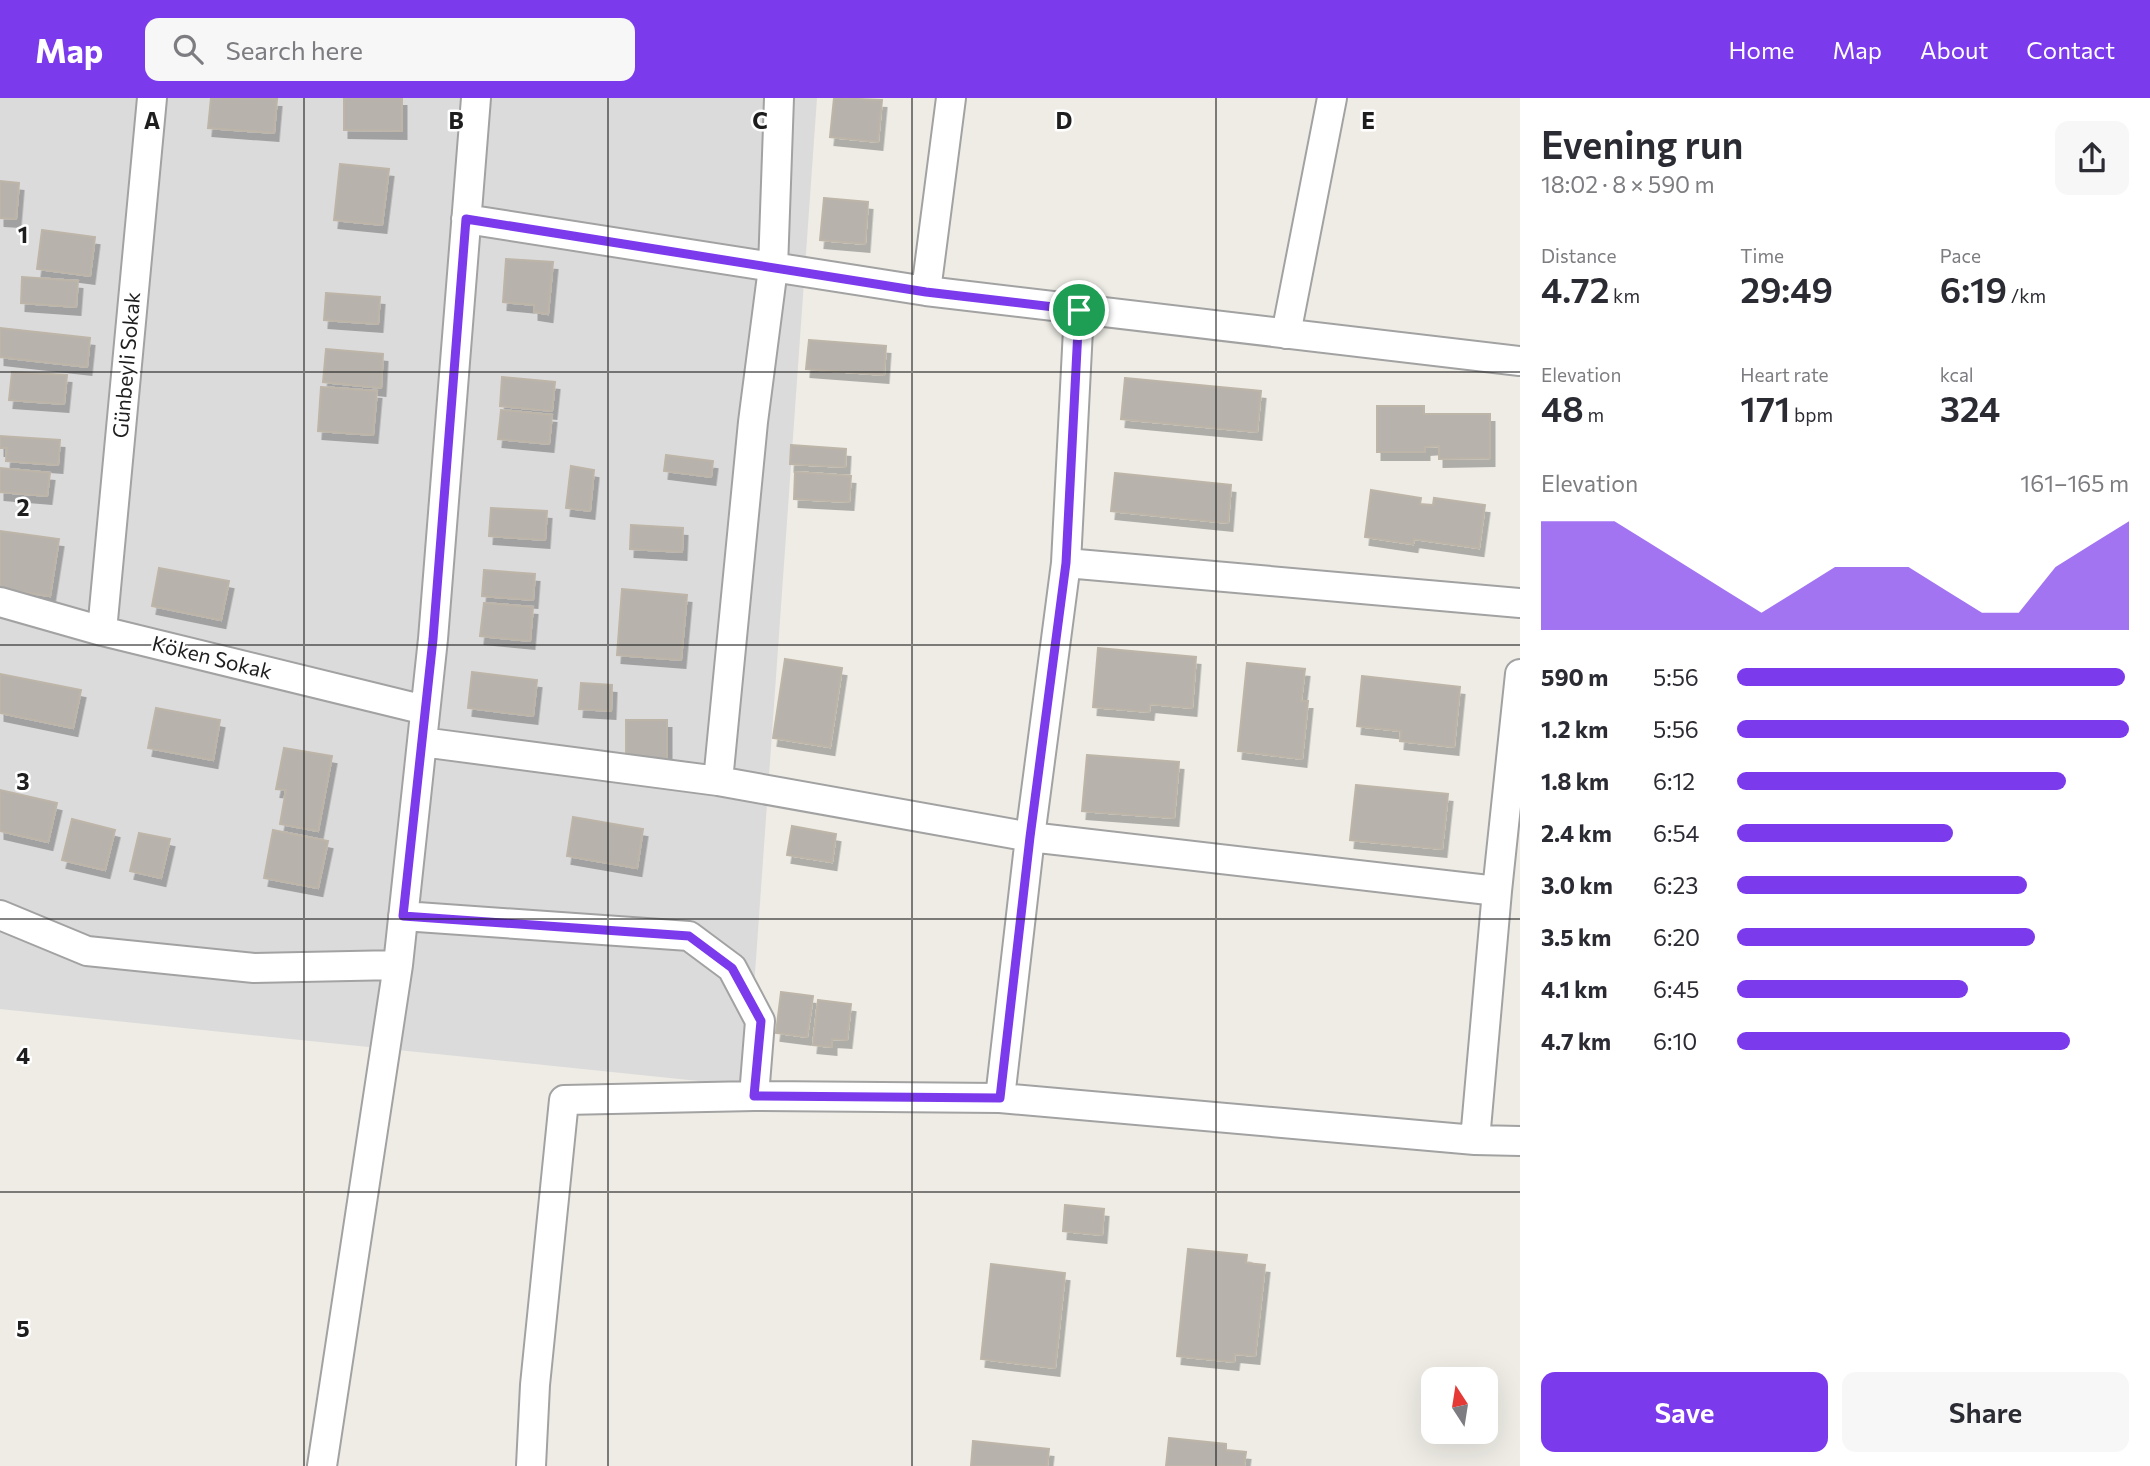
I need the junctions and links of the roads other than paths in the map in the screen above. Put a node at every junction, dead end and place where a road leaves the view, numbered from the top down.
1 (152, 98) edge
2 (476, 98) edge
3 (779, 98) edge
4 (951, 98) edge
5 (1332, 98) edge
6 (466, 219) junction
7 (773, 268) junction
8 (926, 292) junction
9 (1079, 310) junction
10 (1286, 334) junction
11 (1520, 361) edge
12 (1066, 563) junction
13 (0, 602) edge
14 (1520, 603) edge
15 (102, 631) junction
16 (1520, 674) edge
17 (425, 710) junction
18 (422, 742) junction
19 (718, 781) junction
20 (1030, 837) junction
21 (1497, 891) junction
22 (0, 915) edge
23 (403, 916) junction
24 (398, 965) junction
25 (754, 1096) junction
26 (1000, 1098) junction
27 (1475, 1140) junction
28 (1520, 1141) edge
29 (322, 1466) edge
30 (531, 1466) edge

1 - 15 street, Günbeyli Sokak
2 - 6 street
3 - 7 street
4 - 8 street
5 - 10 street
6 - 7 street
6 - 17 street
7 - 8 street
7 - 19 street
8 - 9 street
9 - 10 street
9 - 12 street
10 - 11 street
12 - 14 street
12 - 20 street
13 - 15 street, Köken Sokak
15 - 17 street, Köken Sokak
16 - 21 street
17 - 18 street
18 - 19 street
18 - 23 street
19 - 20 street
20 - 21 street
20 - 26 street
21 - 27 street
22 - 24 street
23 - 24 street
23 - 25 street
24 - 29 street
25 - 26 street
25 - 30 street
26 - 27 street
27 - 28 street

